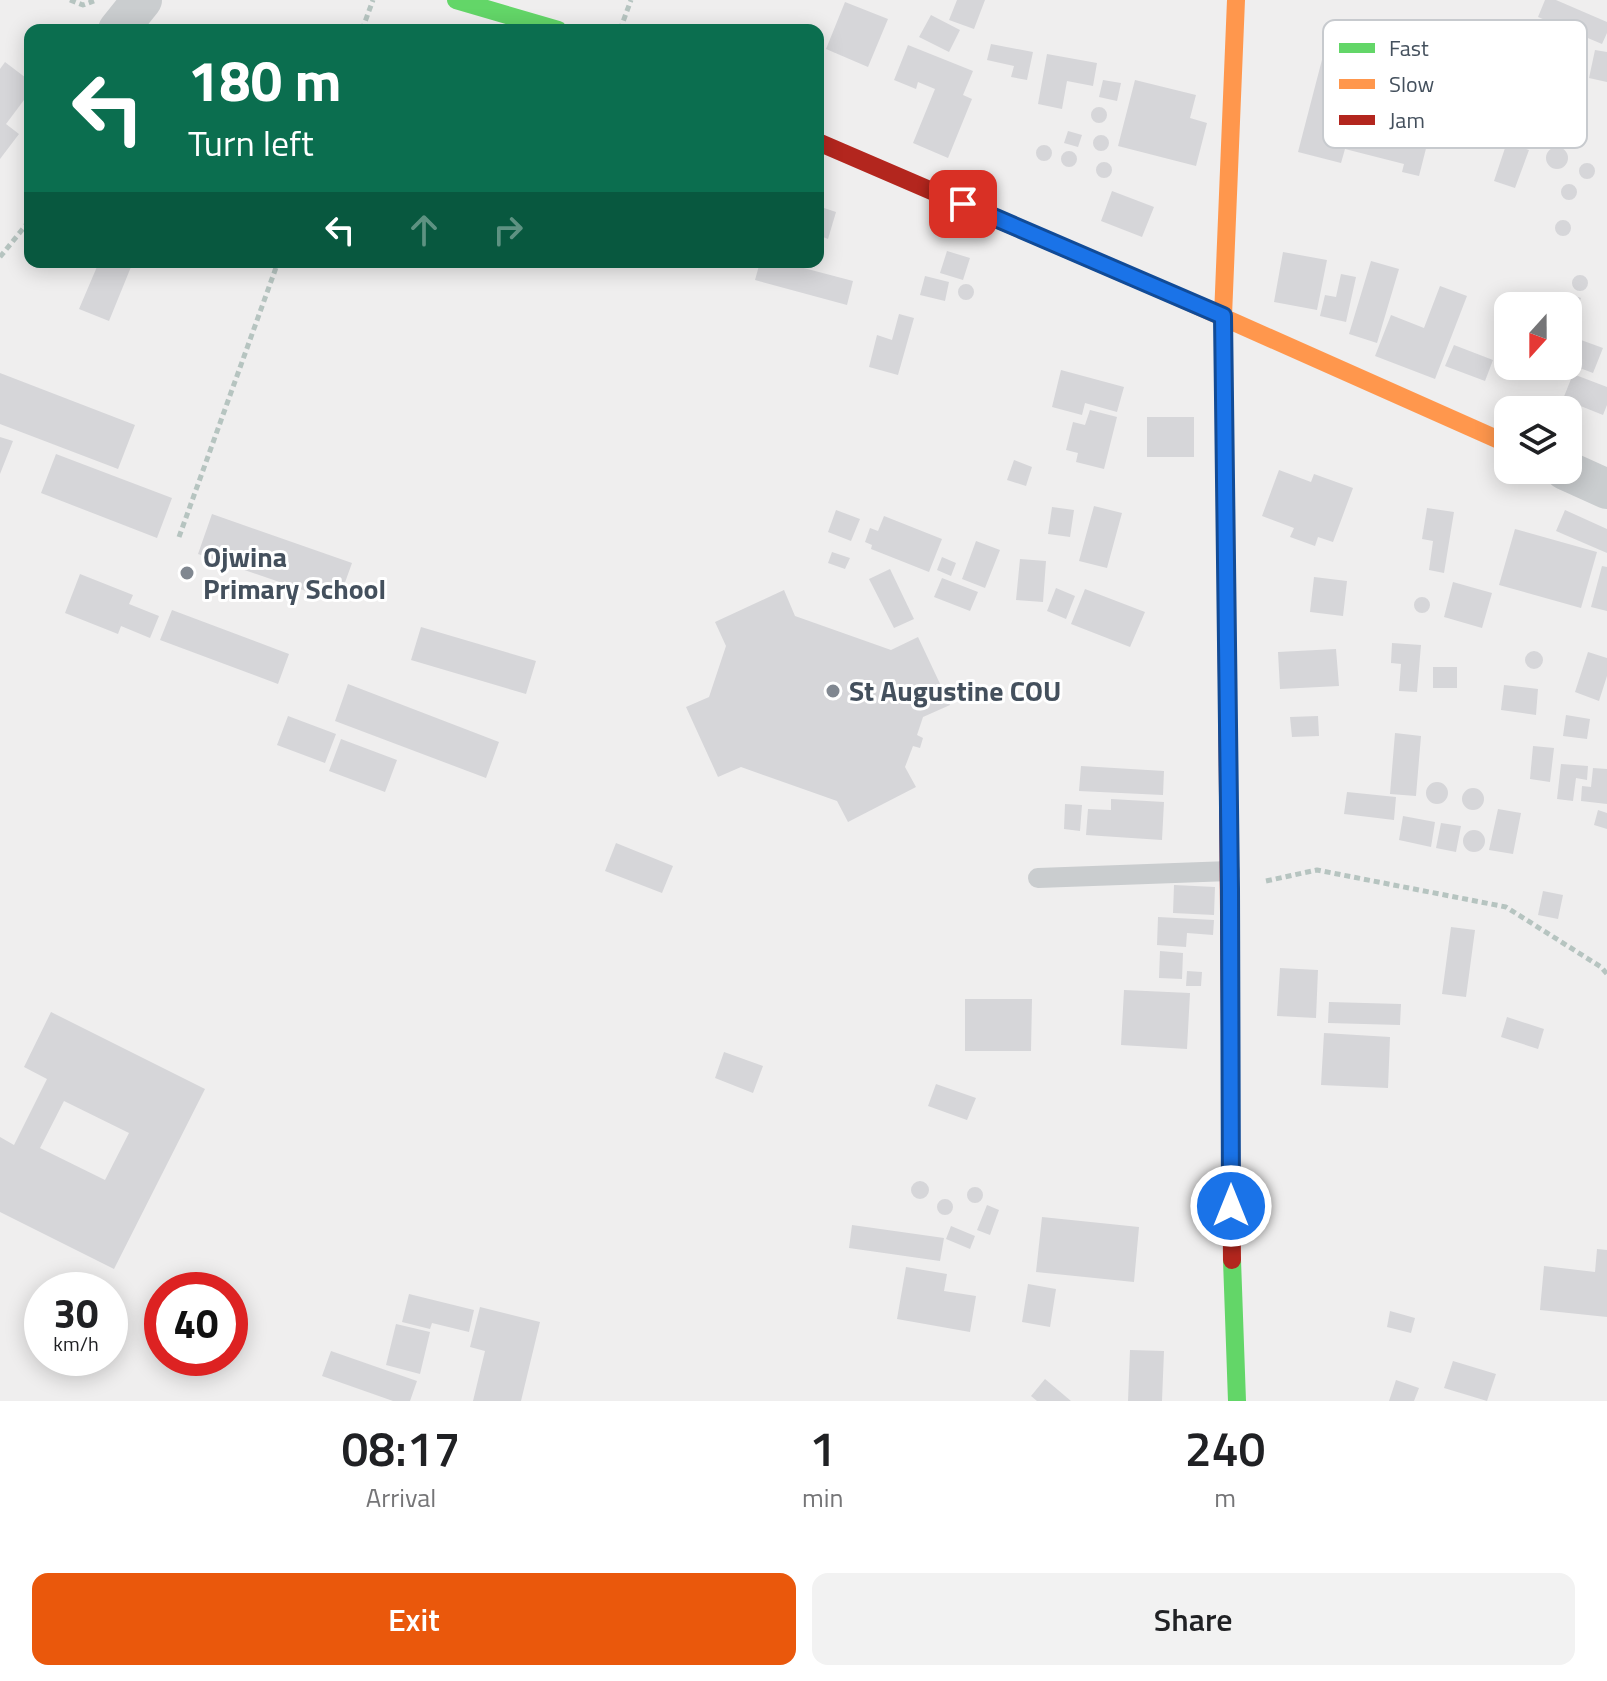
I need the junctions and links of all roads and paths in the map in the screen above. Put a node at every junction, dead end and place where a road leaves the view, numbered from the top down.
1 (70, 0) edge
2 (99, 0) edge
3 (142, 0) edge
4 (373, 0) edge
5 (456, 0) edge
6 (631, 0) edge
7 (1236, 0) edge
8 (123, 24) edge
9 (364, 24) edge
10 (538, 24) edge
11 (622, 24) edge
12 (824, 145) edge
13 (24, 227) edge
14 (0, 257) edge
15 (276, 268) edge
16 (1223, 316) junction
17 (1494, 438) edge
18 (1582, 478) edge
19 (1607, 489) edge
20 (179, 537) dead end
21 (1038, 878) dead end
22 (1230, 880) junction
23 (1607, 974) edge
24 (1237, 1401) edge

1 - 2 path
3 - 8 street
4 - 9 path
5 - 10 street
6 - 11 path
7 - 16 street
12 - 16 street
13 - 14 path
15 - 20 path
16 - 17 street
16 - 22 street
18 - 19 street
21 - 22 lane
22 - 23 path
22 - 24 street

